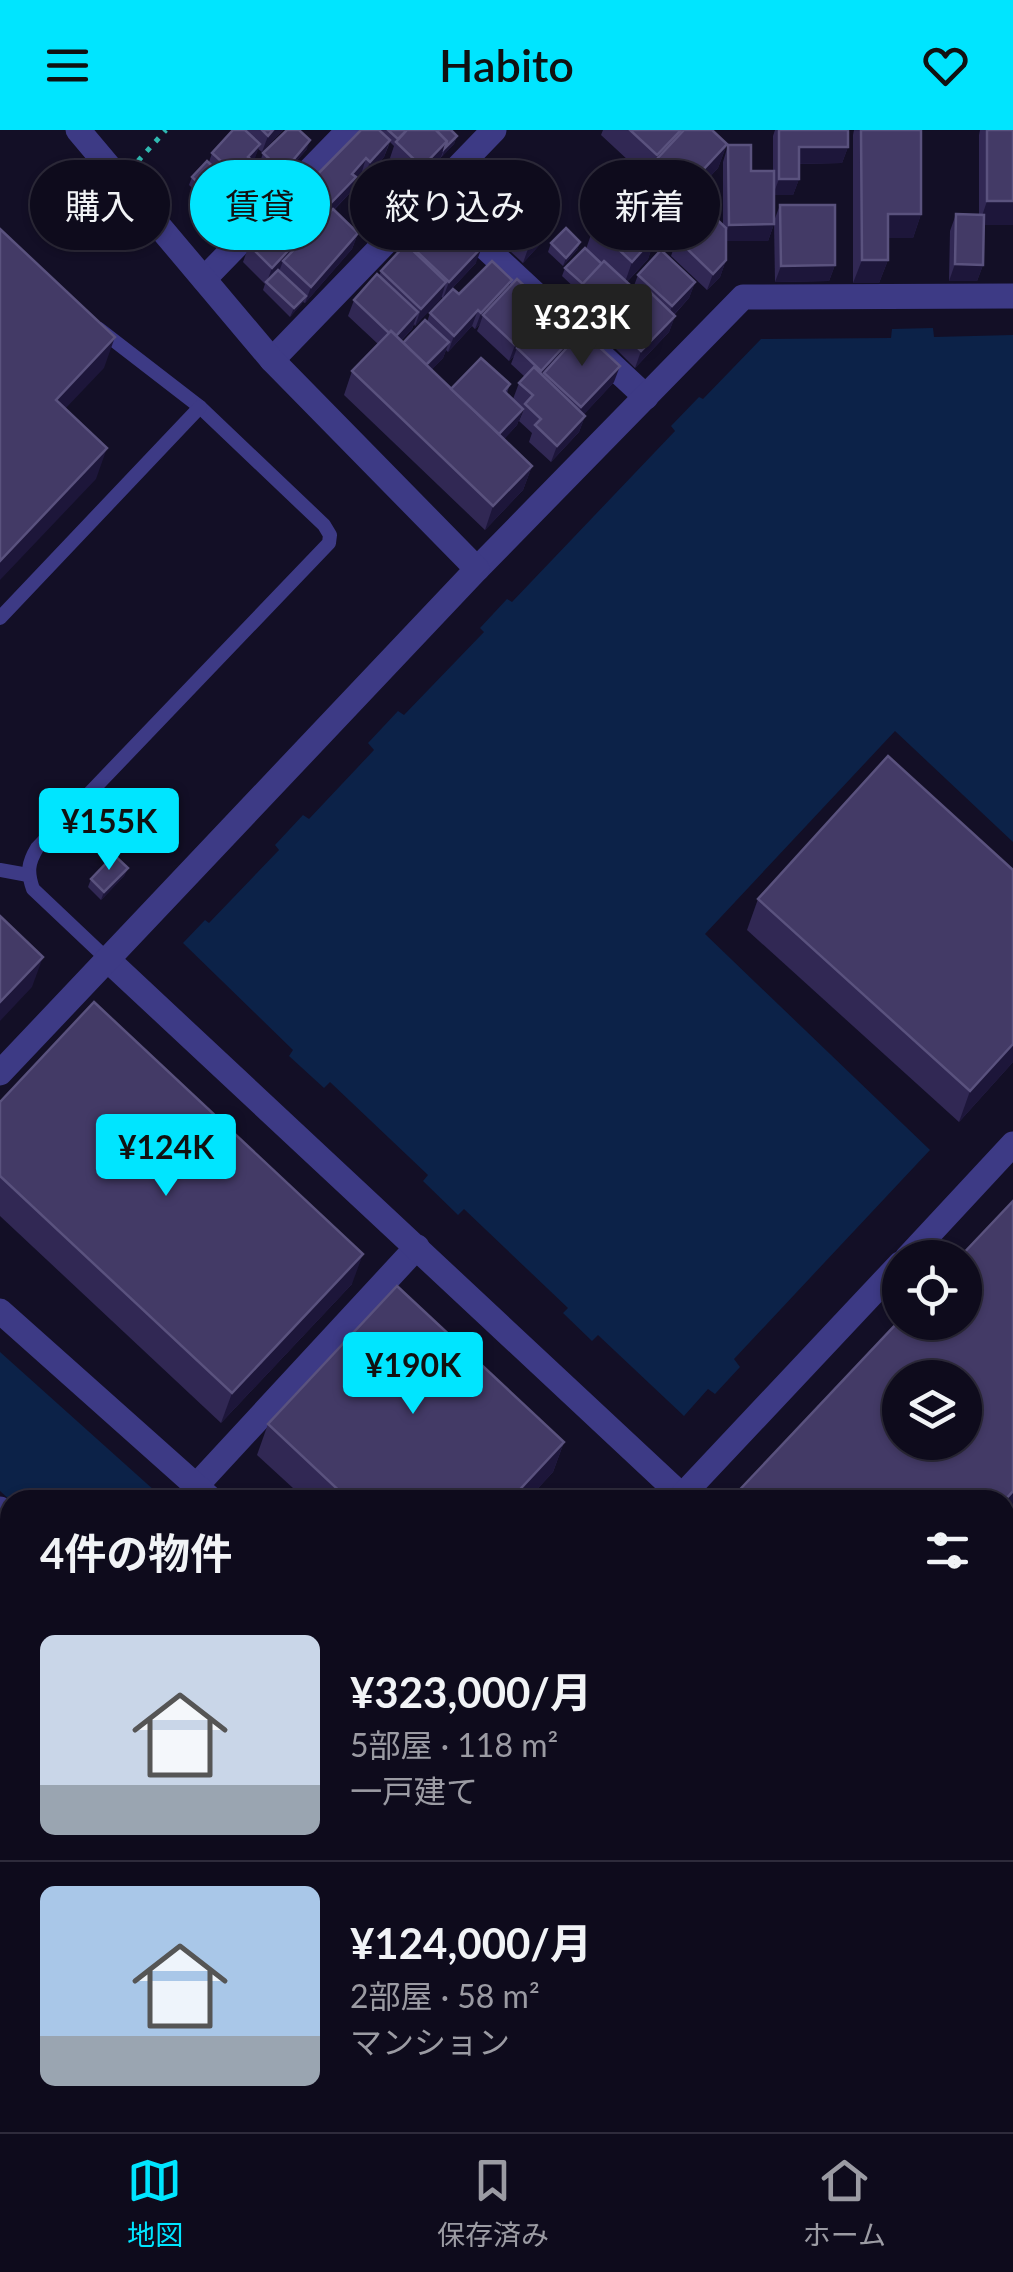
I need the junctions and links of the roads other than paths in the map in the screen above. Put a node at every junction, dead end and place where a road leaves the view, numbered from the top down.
1 (78, 130) edge
2 (349, 130) edge
3 (487, 133) edge
4 (463, 160) edge
5 (379, 250) edge
6 (487, 250) edge
7 (204, 280) junction
8 (1013, 296) edge
9 (91, 322) edge
10 (272, 360) junction
11 (646, 397) junction
12 (200, 407) junction
13 (477, 569) junction
14 (0, 618) edge
15 (0, 870) edge
16 (28, 875) junction
17 (107, 959) junction
18 (0, 1073) edge
19 (1013, 1144) edge
20 (923, 1240) edge
21 (418, 1247) junction
22 (882, 1283) edge
23 (0, 1312) edge
24 (201, 1490) edge
25 (207, 1490) edge
26 (672, 1490) edge
27 (688, 1490) edge

1 - 7 street
2 - 7 street
3 - 4 street
5 - 10 street
6 - 11 street
7 - 10 street
8 - 11 street
9 - 12 lane
10 - 13 street
11 - 13 street
12 - 14 lane
12 - 16 lane
13 - 17 street
15 - 16 lane
16 - 17 lane
17 - 18 street
17 - 21 street
19 - 20 street
21 - 25 street
21 - 26 street
22 - 27 street
23 - 24 street

